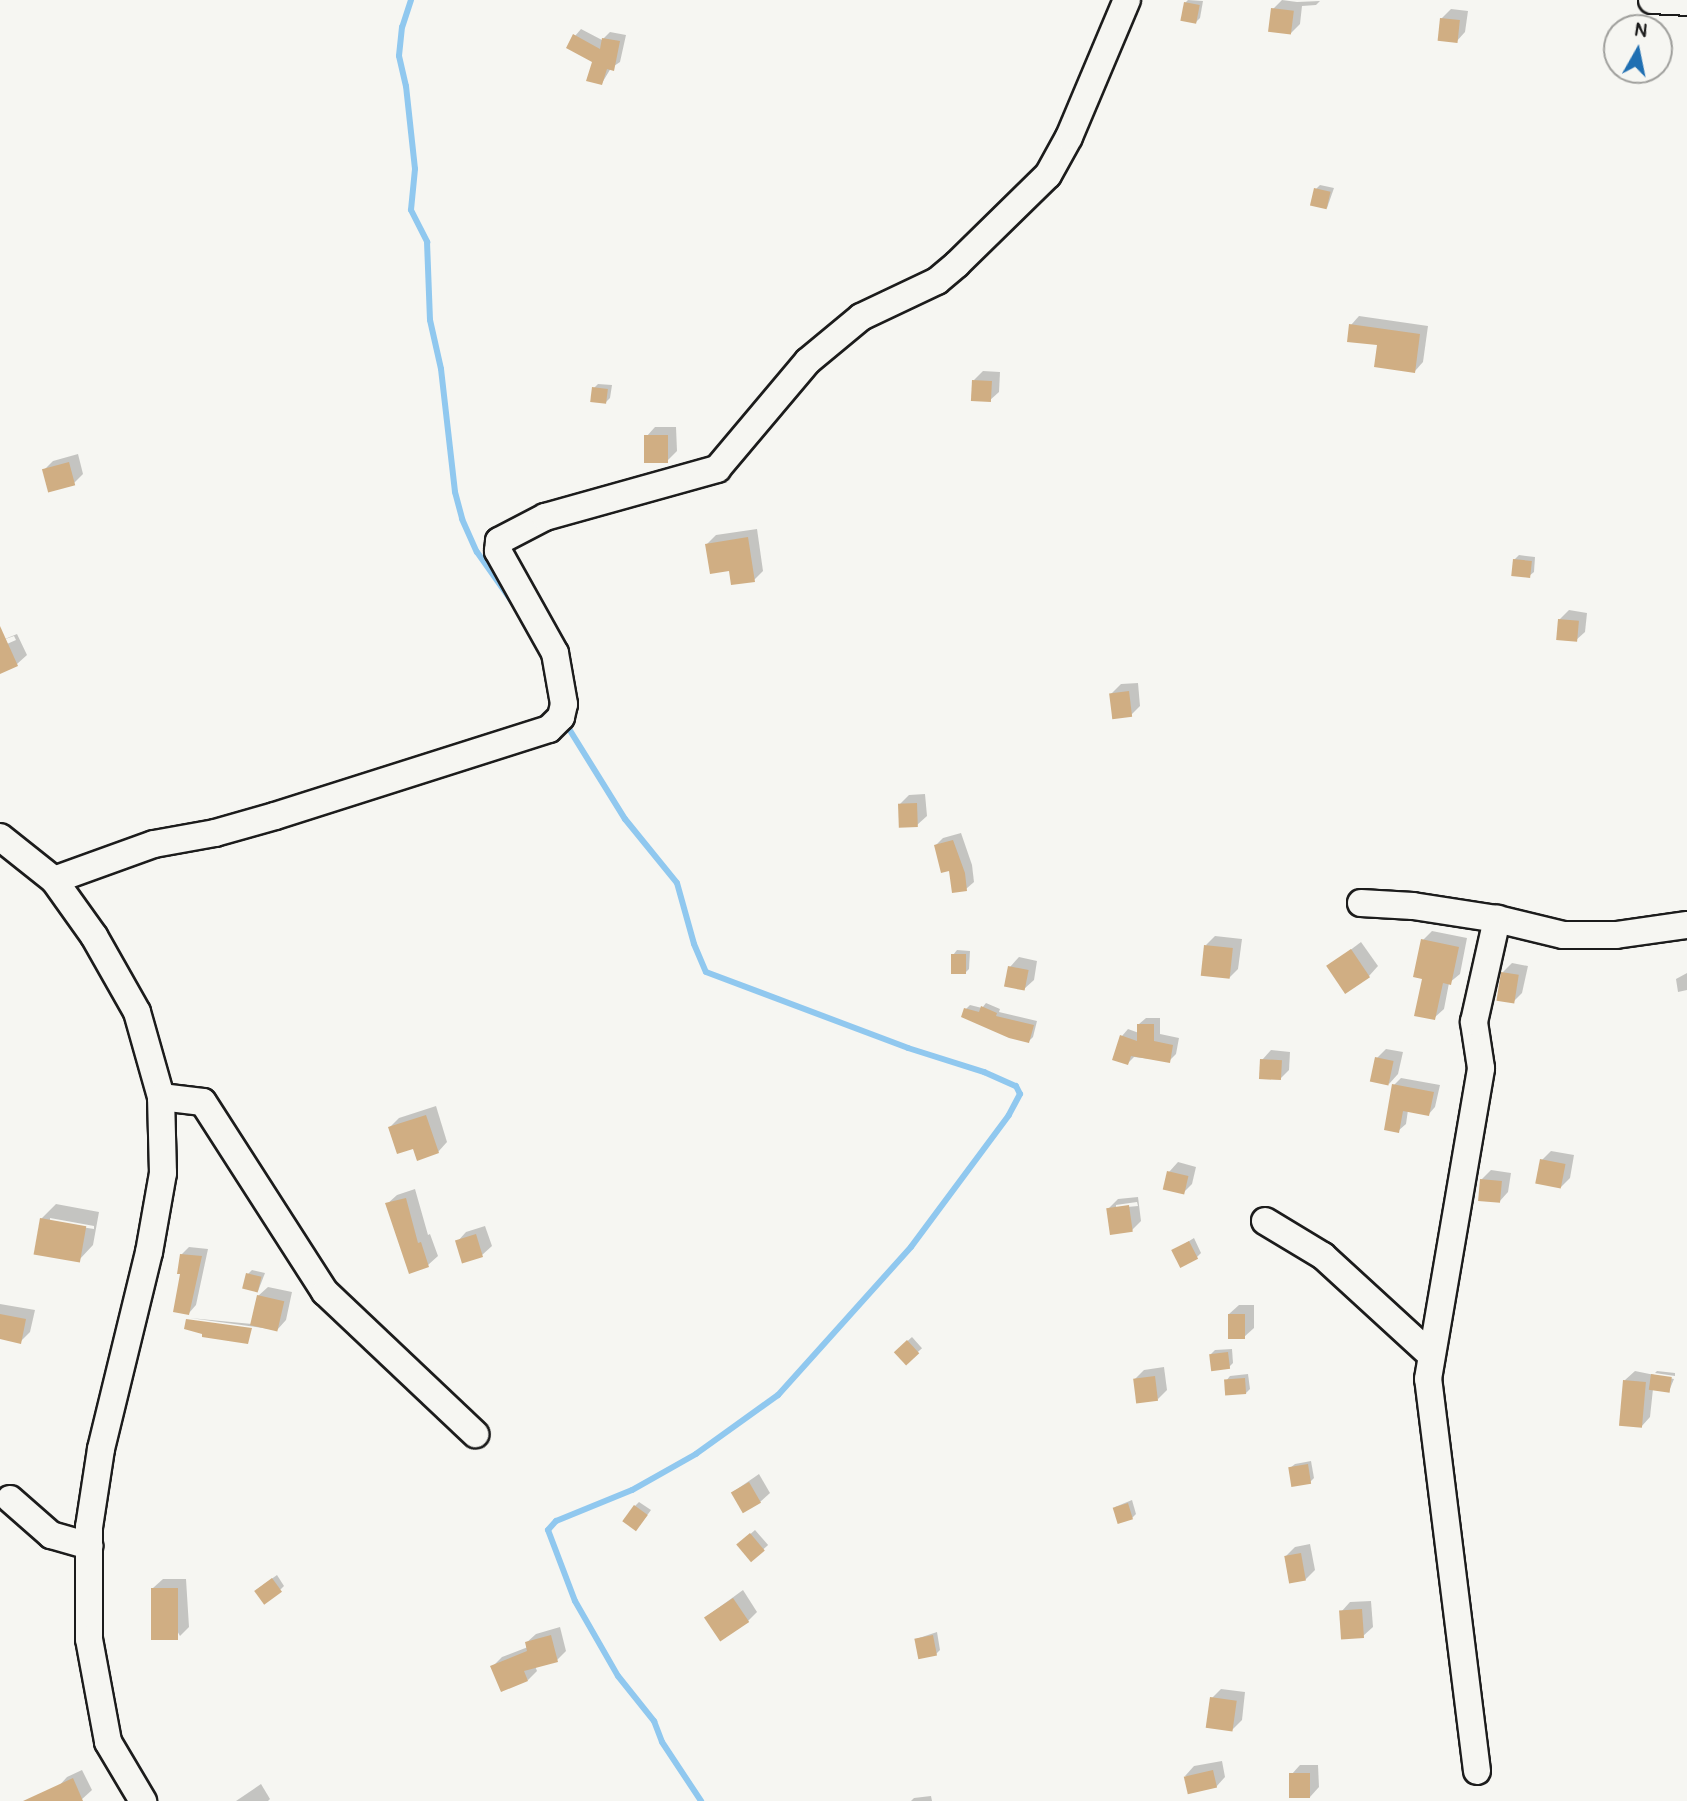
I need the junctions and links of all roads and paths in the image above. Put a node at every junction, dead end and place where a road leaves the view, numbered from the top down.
1 (1127, 0) edge
2 (1652, 0) edge
3 (1687, 2) edge
4 (0, 837) edge
5 (54, 880) junction
6 (1361, 903) dead end
7 (1497, 919) junction
8 (1687, 925) edge
9 (161, 1097) junction
10 (1265, 1221) dead end
11 (1430, 1354) junction
12 (475, 1434) dead end
13 (10, 1499) dead end
14 (89, 1546) junction
15 (1477, 1771) dead end
16 (140, 1800) edge

1 - 5 street
2 - 3 street
4 - 5 street
5 - 9 street
6 - 7 street
7 - 8 street
7 - 11 street
9 - 12 street
9 - 14 street
10 - 11 street
11 - 15 street
13 - 14 street
14 - 16 street

